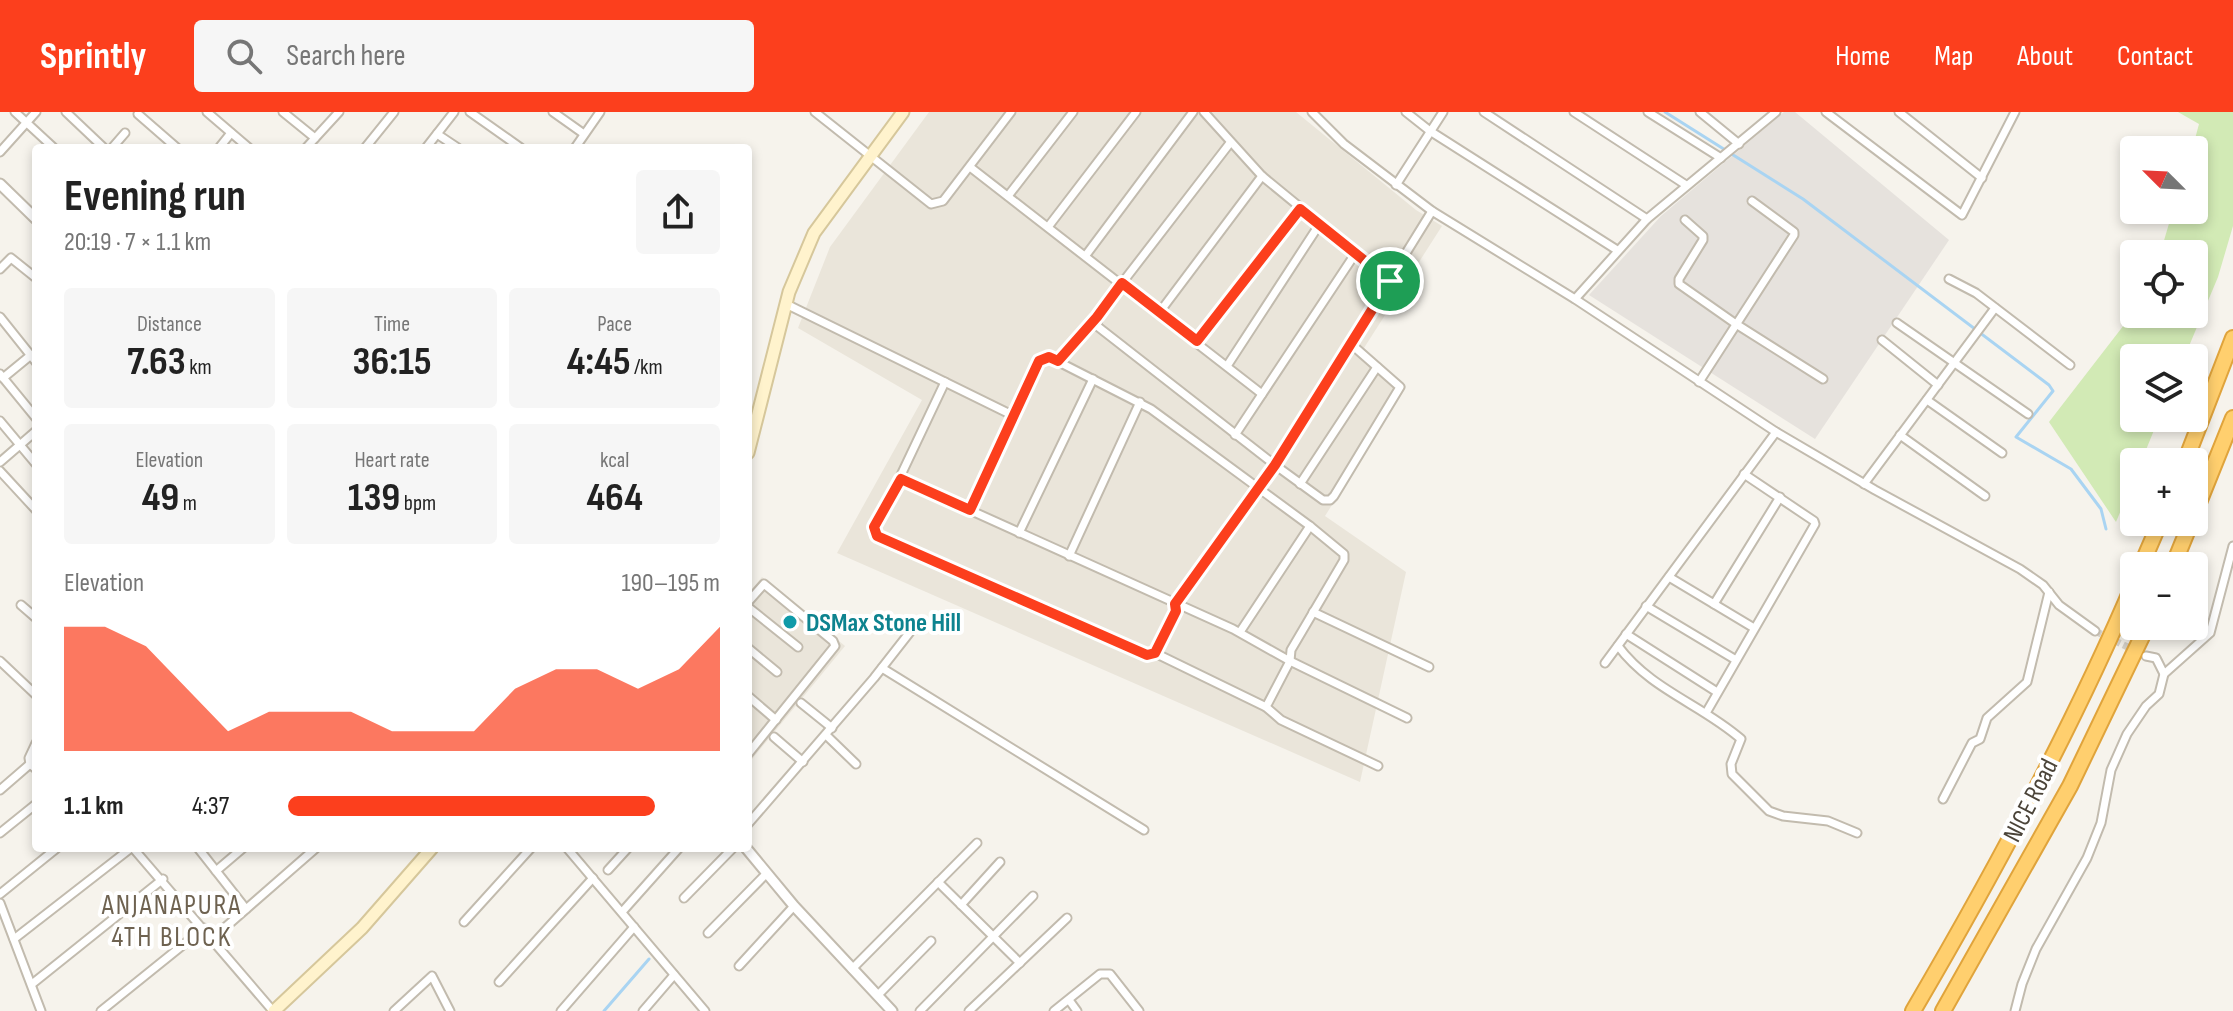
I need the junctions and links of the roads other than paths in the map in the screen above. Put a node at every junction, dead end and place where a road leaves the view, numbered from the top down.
1 (15, 112) edge
2 (36, 112) edge
3 (66, 112) edge
4 (207, 112) edge
5 (283, 112) edge
6 (339, 112) edge
7 (394, 112) edge
8 (454, 112) edge
9 (470, 112) edge
10 (553, 112) edge
11 (600, 112) edge
12 (815, 112) edge
13 (903, 112) edge
14 (1011, 112) edge
15 (1073, 112) edge
16 (1136, 112) edge
17 (1193, 112) edge
18 (1204, 112) edge
19 (1312, 112) edge
20 (1406, 112) edge
21 (1443, 112) edge
22 (1484, 112) edge
23 (1574, 112) edge
24 (1648, 112) edge
25 (1700, 112) edge
26 (1776, 112) edge
27 (1826, 112) edge
28 (1899, 112) edge
29 (2015, 112) edge
30 (138, 114) edge
31 (27, 123) junction
32 (1430, 131) junction
33 (125, 133) dead end
34 (231, 133) junction
35 (437, 134) junction
36 (584, 134) junction
37 (315, 138) junction
38 (1230, 143) junction
39 (50, 144) edge
40 (100, 144) edge
41 (118, 144) edge
42 (172, 144) edge
43 (222, 144) edge
44 (244, 144) edge
45 (310, 144) edge
46 (368, 144) edge
47 (429, 144) edge
48 (452, 144) edge
49 (515, 144) edge
50 (578, 144) edge
51 (1739, 144) junction
52 (0, 152) edge
53 (869, 157) junction
54 (1721, 158) junction
55 (970, 167) junction
56 (1262, 176) junction
57 (1982, 178) junction
58 (0, 184) edge
59 (1396, 185) junction
60 (1686, 185) junction
61 (1008, 196) junction
62 (1752, 201) dead end
63 (1300, 209) junction
64 (1432, 211) junction
65 (32, 215) edge
66 (1647, 219) junction
67 (1685, 220) dead end
68 (1319, 225) junction
69 (1048, 227) junction
70 (1617, 250) junction
71 (1355, 254) junction
72 (1086, 255) junction
73 (0, 269) edge
74 (32, 275) edge
75 (1949, 279) dead end
76 (1390, 281) junction
77 (1122, 283) junction
78 (1575, 299) junction
79 (786, 304) junction
80 (1995, 308) junction
81 (1159, 313) junction
82 (0, 317) edge
83 (1097, 317) junction
84 (1897, 323) dead end
85 (1736, 324) junction
86 (2233, 338) edge
87 (1882, 340) dead end
88 (1197, 341) junction
89 (1351, 344) junction
90 (32, 357) edge
91 (32, 359) edge
92 (1058, 361) junction
93 (1954, 363) junction
94 (2070, 365) dead end
95 (1227, 366) junction
96 (1377, 367) junction
97 (2, 376) edge
98 (1093, 379) junction
99 (1823, 379) dead end
100 (945, 382) junction
101 (1699, 382) junction
102 (1938, 385) junction
103 (1262, 394) junction
104 (1927, 400) junction
105 (1140, 402) junction
106 (32, 413) edge
107 (2028, 414) dead end
108 (1014, 416) junction
109 (2233, 418) edge
110 (0, 421) edge
111 (1776, 432) junction
112 (32, 435) edge
113 (1235, 435) junction
114 (1900, 435) junction
115 (752, 437) edge
116 (20, 446) junction
117 (2190, 448) edge
118 (2002, 453) dead end
119 (32, 460) edge
120 (0, 462) edge
121 (1275, 465) junction
122 (0, 471) edge
123 (1744, 474) junction
124 (901, 479) junction
125 (2208, 480) edge
126 (1300, 484) junction
127 (1864, 484) junction
128 (1259, 487) junction
129 (1985, 496) dead end
130 (1780, 497) junction
131 (32, 506) edge
132 (970, 510) junction
133 (1310, 526) junction
134 (1019, 533) junction
135 (2233, 546) edge
136 (1069, 556) junction
137 (1669, 577) junction
138 (2049, 592) junction
139 (752, 599) edge
140 (1175, 604) junction
141 (1714, 604) junction
142 (21, 605) dead end
143 (1646, 606) junction
144 (752, 607) edge
145 (1313, 612) junction
146 (2120, 614) edge
147 (32, 615) edge
148 (1754, 628) junction
149 (2095, 631) tunnel mouth
150 (910, 632) dead end
151 (1240, 632) junction
152 (1626, 634) junction
153 (2140, 640) edge
154 (1618, 646) junction
155 (798, 647) dead end
156 (752, 651) edge
157 (1155, 653) junction
158 (2146, 656) tunnel mouth
159 (1736, 660) junction
160 (0, 661) edge
161 (1290, 661) junction
162 (1605, 663) dead end
163 (1429, 667) dead end
164 (882, 668) junction
165 (777, 672) dead end
166 (2164, 674) junction
167 (32, 691) edge
168 (1717, 692) junction
169 (752, 699) edge
170 (801, 703) dead end
171 (1266, 707) junction
172 (1706, 713) junction
173 (1407, 718) dead end
174 (776, 720) junction
175 (829, 732) junction
176 (774, 737) dead end
177 (752, 749) edge
178 (803, 762) junction
179 (856, 764) dead end
180 (1378, 766) dead end
181 (32, 768) edge
182 (0, 790) edge
183 (1943, 799) dead end
184 (32, 807) edge
185 (752, 819) edge
186 (1144, 830) dead end
187 (0, 833) edge
188 (1857, 833) dead end
189 (977, 843) dead end
190 (52, 852) edge
191 (132, 852) edge
192 (139, 852) edge
193 (201, 852) edge
194 (238, 852) edge
195 (311, 852) edge
196 (428, 852) edge
197 (527, 852) edge
198 (571, 852) edge
199 (624, 852) edge
200 (675, 852) edge
201 (729, 852) edge
202 (749, 852) edge
203 (1000, 862) dead end
204 (608, 870) dead end
205 (216, 871) junction
206 (767, 873) junction
207 (593, 878) junction
208 (163, 879) junction
209 (938, 882) junction
210 (0, 894) edge
211 (1033, 896) dead end
212 (684, 898) dead end
213 (0, 903) edge
214 (961, 905) junction
215 (794, 906) junction
216 (246, 909) junction
217 (622, 912) junction
218 (1067, 918) dead end
219 (464, 922) dead end
220 (634, 927) junction
221 (204, 928) junction
222 (708, 933) dead end
223 (994, 935) junction
224 (213, 938) junction
225 (14, 939) junction
226 (931, 941) dead end
227 (1020, 963) junction
228 (739, 966) dead end
229 (852, 969) junction
230 (674, 975) junction
231 (499, 982) dead end
232 (32, 984) junction
233 (878, 995) junction
234 (1069, 1000) junction
235 (41, 1011) edge
236 (101, 1011) edge
237 (274, 1011) edge
238 (395, 1011) edge
239 (450, 1011) edge
240 (561, 1011) edge
241 (643, 1011) edge
242 (705, 1011) edge
243 (892, 1011) edge
244 (920, 1011) edge
245 (969, 1011) edge
246 (1054, 1011) edge
247 (1077, 1011) edge
248 (1139, 1011) edge
249 (1913, 1011) edge
250 (1943, 1011) edge
251 (2015, 1011) edge

1 - 31 street
2 - 31 street
3 - 40 street
4 - 34 street
5 - 37 street
6 - 37 street
7 - 46 street
8 - 35 street
9 - 49 street
10 - 36 street
11 - 36 street
12 - 53 street
13 - 53 main road
14 - 55 street
15 - 61 street
16 - 69 street
17 - 72 street
18 - 38 street
19 - 59 street
20 - 32 street
21 - 32 street
22 - 66 street
23 - 60 street
24 - 54 street
25 - 51 street
26 - 51 street
27 - 57 street
28 - 57 street
29 - 57 street
30 - 42 street
31 - 39 street
31 - 52 street
32 - 59 street
32 - 70 street
33 - 41 street
34 - 43 street
34 - 44 street
35 - 47 street
35 - 48 street
36 - 50 street
37 - 45 street
38 - 56 street
38 - 77 street
51 - 54 street
53 - 55 street
53 - 79 main road
54 - 60 street
55 - 61 street
56 - 63 street
56 - 81 street
58 - 65 street
59 - 64 street
60 - 66 street
61 - 69 street
62 - 85 street
63 - 68 street
63 - 88 street
64 - 76 street
64 - 78 street
66 - 70 street
67 - 85 street
68 - 71 street
68 - 95 street
69 - 72 street
70 - 78 street
71 - 76 street
71 - 103 street
72 - 77 street
73 - 74 street
75 - 80 street
76 - 89 street
77 - 81 street
77 - 83 street
78 - 101 street
79 - 100 street
79 - 115 main road
80 - 93 street
80 - 94 street
81 - 88 street
82 - 90 street
83 - 92 street
83 - 113 street
84 - 93 street
85 - 99 street
85 - 101 street
86 - 117 highway
87 - 102 street
88 - 95 street
89 - 96 street
89 - 121 street
91 - 97 street
92 - 98 street
92 - 108 street
93 - 102 street
93 - 107 street
95 - 103 street
96 - 126 street
96 - 126 street
97 - 106 street
98 - 105 street
98 - 134 street
100 - 108 street
100 - 124 street
101 - 111 street
102 - 104 street
103 - 113 street
104 - 114 street
104 - 118 street
105 - 128 street
105 - 136 street
108 - 132 street
109 - 125 highway
110 - 116 street
111 - 123 street
111 - 127 street
112 - 116 street
113 - 121 street
114 - 127 street
114 - 129 street
116 - 119 street
116 - 120 street
121 - 126 street
121 - 128 street
122 - 131 street
123 - 130 street
123 - 137 street
124 - 132 street
124 - 157 street
127 - 138 street
128 - 133 street
128 - 140 street
130 - 141 street
130 - 148 street
132 - 134 street
133 - 145 street
133 - 151 street
134 - 136 street
135 - 166 street
136 - 140 street
137 - 141 street
137 - 143 street
138 - 149 street
138 - 183 street
139 - 174 street
140 - 151 street
140 - 157 street
141 - 148 street
142 - 147 street
143 - 152 street
143 - 159 street
144 - 155 street
145 - 161 street
145 - 163 street
146 - 249 highway, NICE Road
148 - 159 street
150 - 164 street
151 - 161 street
152 - 154 street
152 - 168 street
153 - 250 highway, NICE Road
154 - 162 street
154 - 172 street
156 - 165 street
157 - 171 street
158 - 166 street
159 - 168 street
160 - 167 street
161 - 171 street
161 - 173 street
164 - 175 street
164 - 186 street
166 - 251 street
168 - 172 street
169 - 174 street
170 - 175 street
171 - 180 street
172 - 188 street
174 - 177 street
175 - 178 street
175 - 179 street
176 - 178 street
178 - 185 street
181 - 182 street
184 - 187 street
189 - 209 street
190 - 210 street
191 - 225 street
192 - 208 street
193 - 205 street
194 - 205 street
195 - 216 street
196 - 237 main road
197 - 219 street
198 - 207 street
199 - 204 street
200 - 217 street
201 - 212 street
202 - 206 street
203 - 214 street
205 - 216 street
206 - 215 street
206 - 222 street
207 - 217 street
207 - 231 street
208 - 221 street
208 - 232 street
209 - 214 street
209 - 229 street
211 - 223 street
213 - 225 street
214 - 223 street
215 - 228 street
215 - 229 street
216 - 224 street
217 - 220 street
218 - 227 street
220 - 230 street
220 - 240 street
221 - 224 street
221 - 236 street
223 - 227 street
223 - 244 street
224 - 237 street
225 - 232 street
226 - 233 street
227 - 245 street
229 - 233 street
230 - 241 street
230 - 242 street
232 - 235 street
233 - 243 street
234 - 246 street
234 - 247 street
234 - 248 street
238 - 239 street

